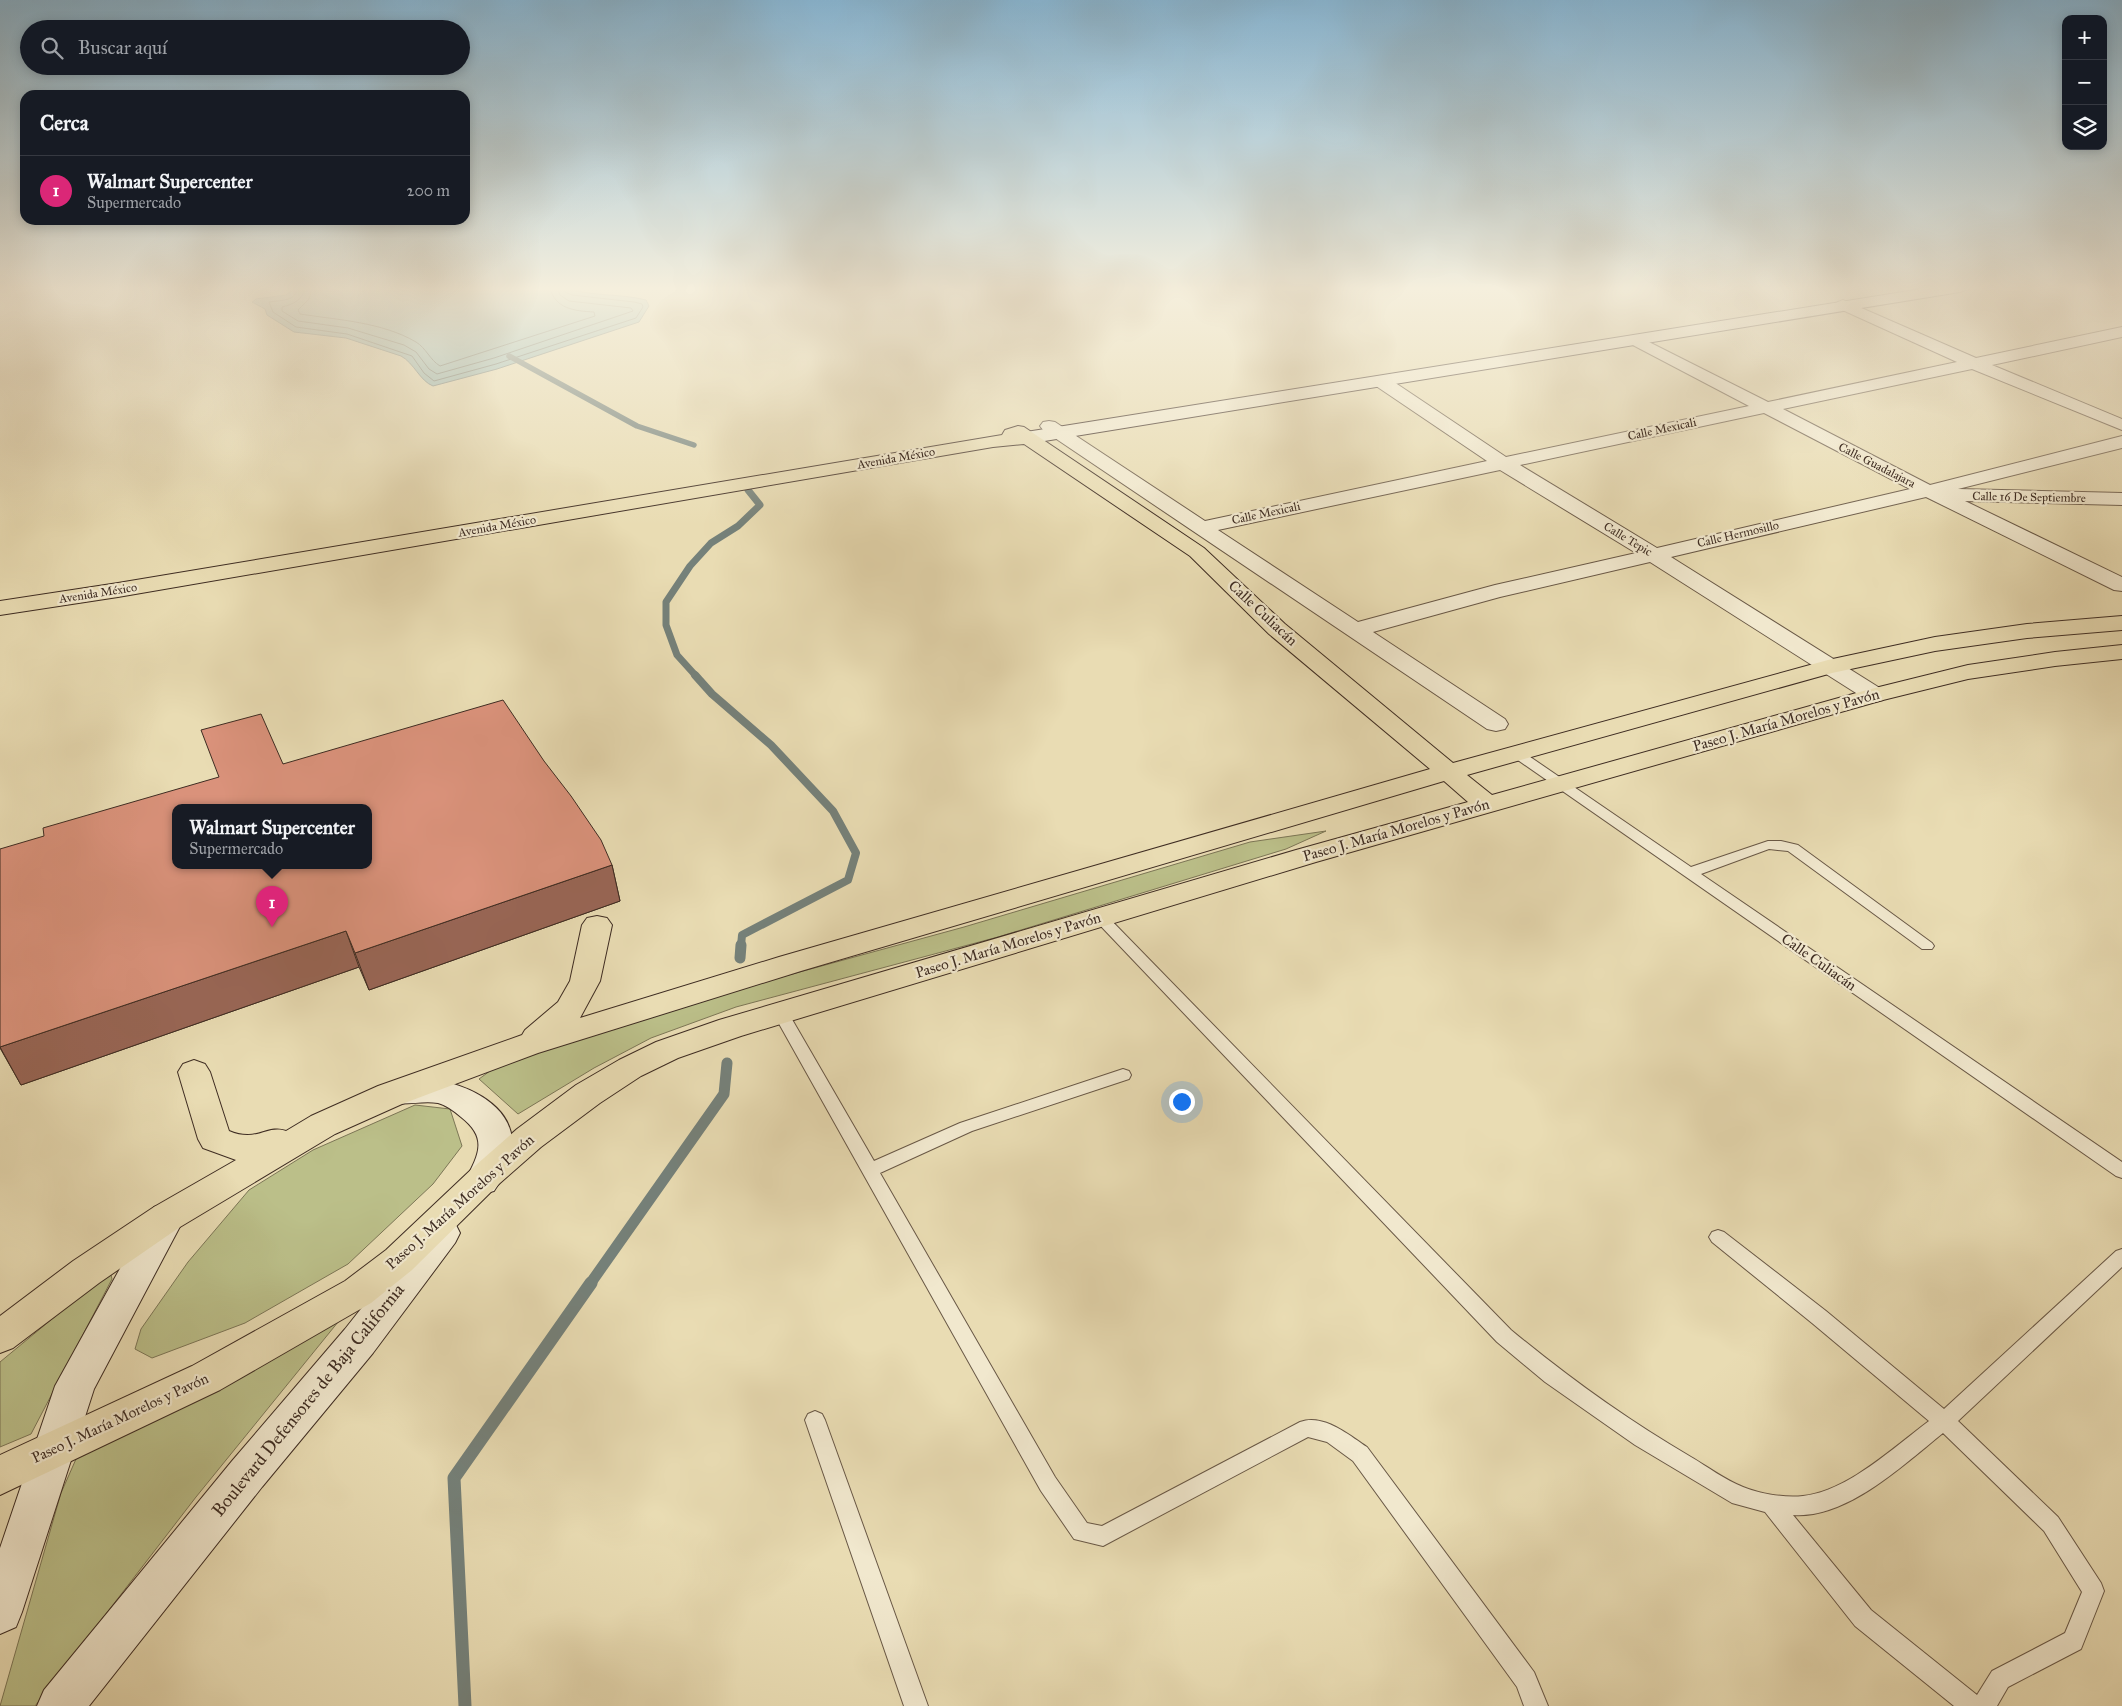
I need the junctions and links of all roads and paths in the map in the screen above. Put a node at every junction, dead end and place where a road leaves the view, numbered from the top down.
1 (1429, 367) edge
2 (1475, 367) edge
3 (1685, 367) edge
4 (1956, 367) edge
5 (1982, 367) edge
6 (1382, 382) junction
7 (1764, 408) junction
8 (2122, 425) edge
9 (1054, 430) junction
10 (1022, 435) junction
11 (2122, 442) edge
12 (1502, 463) junction
13 (1932, 493) junction
14 (2122, 499) edge
15 (1203, 527) junction
16 (1652, 554) junction
17 (2122, 585) edge
18 (0, 608) edge
19 (2122, 623) edge
20 (1356, 629) junction
21 (2122, 652) edge
22 (1828, 666) junction
23 (1875, 695) junction
24 (1496, 724) dead end
25 (1516, 753) junction
26 (1448, 772) junction
27 (1560, 784) junction
28 (1487, 804) junction
29 (1689, 873) junction
30 (1100, 917) junction
31 (597, 925) dead end
32 (1927, 946) dead end
33 (781, 1012) junction
34 (527, 1045) junction
35 (194, 1072) dead end
36 (1123, 1075) dead end
37 (390, 1094) junction
38 (323, 1125) junction
39 (870, 1170) junction
40 (2122, 1170) edge
41 (488, 1174) junction
42 (167, 1217) junction
43 (1718, 1237) dead end
44 (2122, 1256) edge
45 (5, 1326) edge
46 (815, 1420) dead end
47 (1944, 1421) junction
48 (55, 1448) junction
49 (0, 1476) edge
50 (1771, 1504) junction
51 (0, 1612) edge
52 (60, 1706) edge
53 (916, 1706) edge
54 (1536, 1706) edge
55 (1972, 1706) edge
56 (1984, 1706) edge

1 - 9 street, Avenida México
2 - 6 street, Avenida México
3 - 7 street, Calle Guadalajara
4 - 7 street, Calle Mexicali
5 - 8 street
6 - 9 street, Avenida México
6 - 12 street, Calle Tepic
7 - 12 street, Calle Mexicali
7 - 13 street, Calle Guadalajara
9 - 10 street, Avenida México
9 - 15 street, Calle Culiacán
10 - 18 highway, Avenida México
10 - 26 highway, Calle Culiacán
11 - 13 street, Calle Hermosillo
12 - 15 street, Calle Mexicali
12 - 16 street, Calle Tepic
13 - 14 street, Calle 16 De Septiembre
13 - 16 street, Calle Hermosillo
13 - 17 street, Calle Guadalajara
15 - 20 street, Calle Culiacán
16 - 20 street, Calle Hermosillo
16 - 22 street, Calle Tepic
19 - 22 highway
20 - 24 street, Calle Culiacán
21 - 23 highway, Paseo J. María Morelos y Pavón
22 - 23 street, Calle Tepic
22 - 25 highway
23 - 27 highway, Paseo J. María Morelos y Pavón
25 - 26 highway
25 - 27 lane, Calle Culiacán
26 - 28 highway, Calle Culiacán
26 - 34 highway
27 - 28 highway, Paseo J. María Morelos y Pavón
27 - 29 lane, Calle Culiacán
28 - 30 highway, Paseo J. María Morelos y Pavón
29 - 32 lane
29 - 40 lane, Calle Culiacán
30 - 33 highway, Paseo J. María Morelos y Pavón
30 - 50 lane
31 - 34 highway
33 - 39 lane
33 - 41 highway, Paseo J. María Morelos y Pavón
34 - 37 highway
35 - 38 highway
36 - 39 lane
37 - 38 highway
37 - 41 street, Boulevard Defensores de Baja California
38 - 42 highway
39 - 54 lane
41 - 48 highway, Paseo J. María Morelos y Pavón
41 - 52 street, Boulevard Defensores de Baja California
42 - 45 highway
42 - 48 street
43 - 47 lane
44 - 47 lane
46 - 53 lane
47 - 50 lane
47 - 56 lane
48 - 49 highway, Paseo J. María Morelos y Pavón
48 - 51 street
50 - 55 lane

